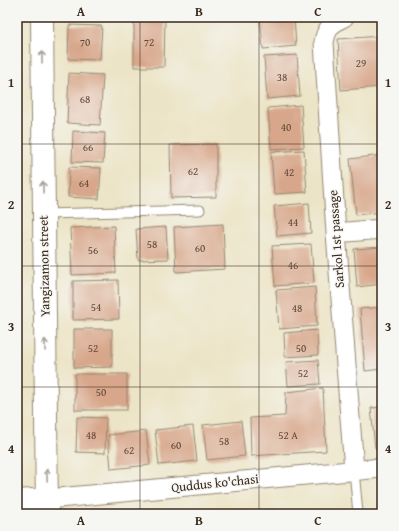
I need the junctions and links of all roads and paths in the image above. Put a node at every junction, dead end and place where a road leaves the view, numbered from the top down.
1 (42, 17) edge
2 (344, 17) edge
3 (200, 210) dead end
4 (44, 214) junction
5 (382, 229) edge
6 (336, 233) junction
7 (382, 468) edge
8 (354, 470) junction
9 (17, 501) edge
10 (47, 507) edge
11 (358, 514) edge

4 -> 1 main road, Yangizamon street
2 - 6 street, Sarkol 1st passage
3 - 4 lane
10 -> 4 main road, Yangizamon street
5 - 6 street
6 - 8 street, Sarkol 1st passage
7 - 8 street, Quddus ko'chasi
8 - 10 street, Quddus ko'chasi
8 - 11 lane
9 - 10 main road

